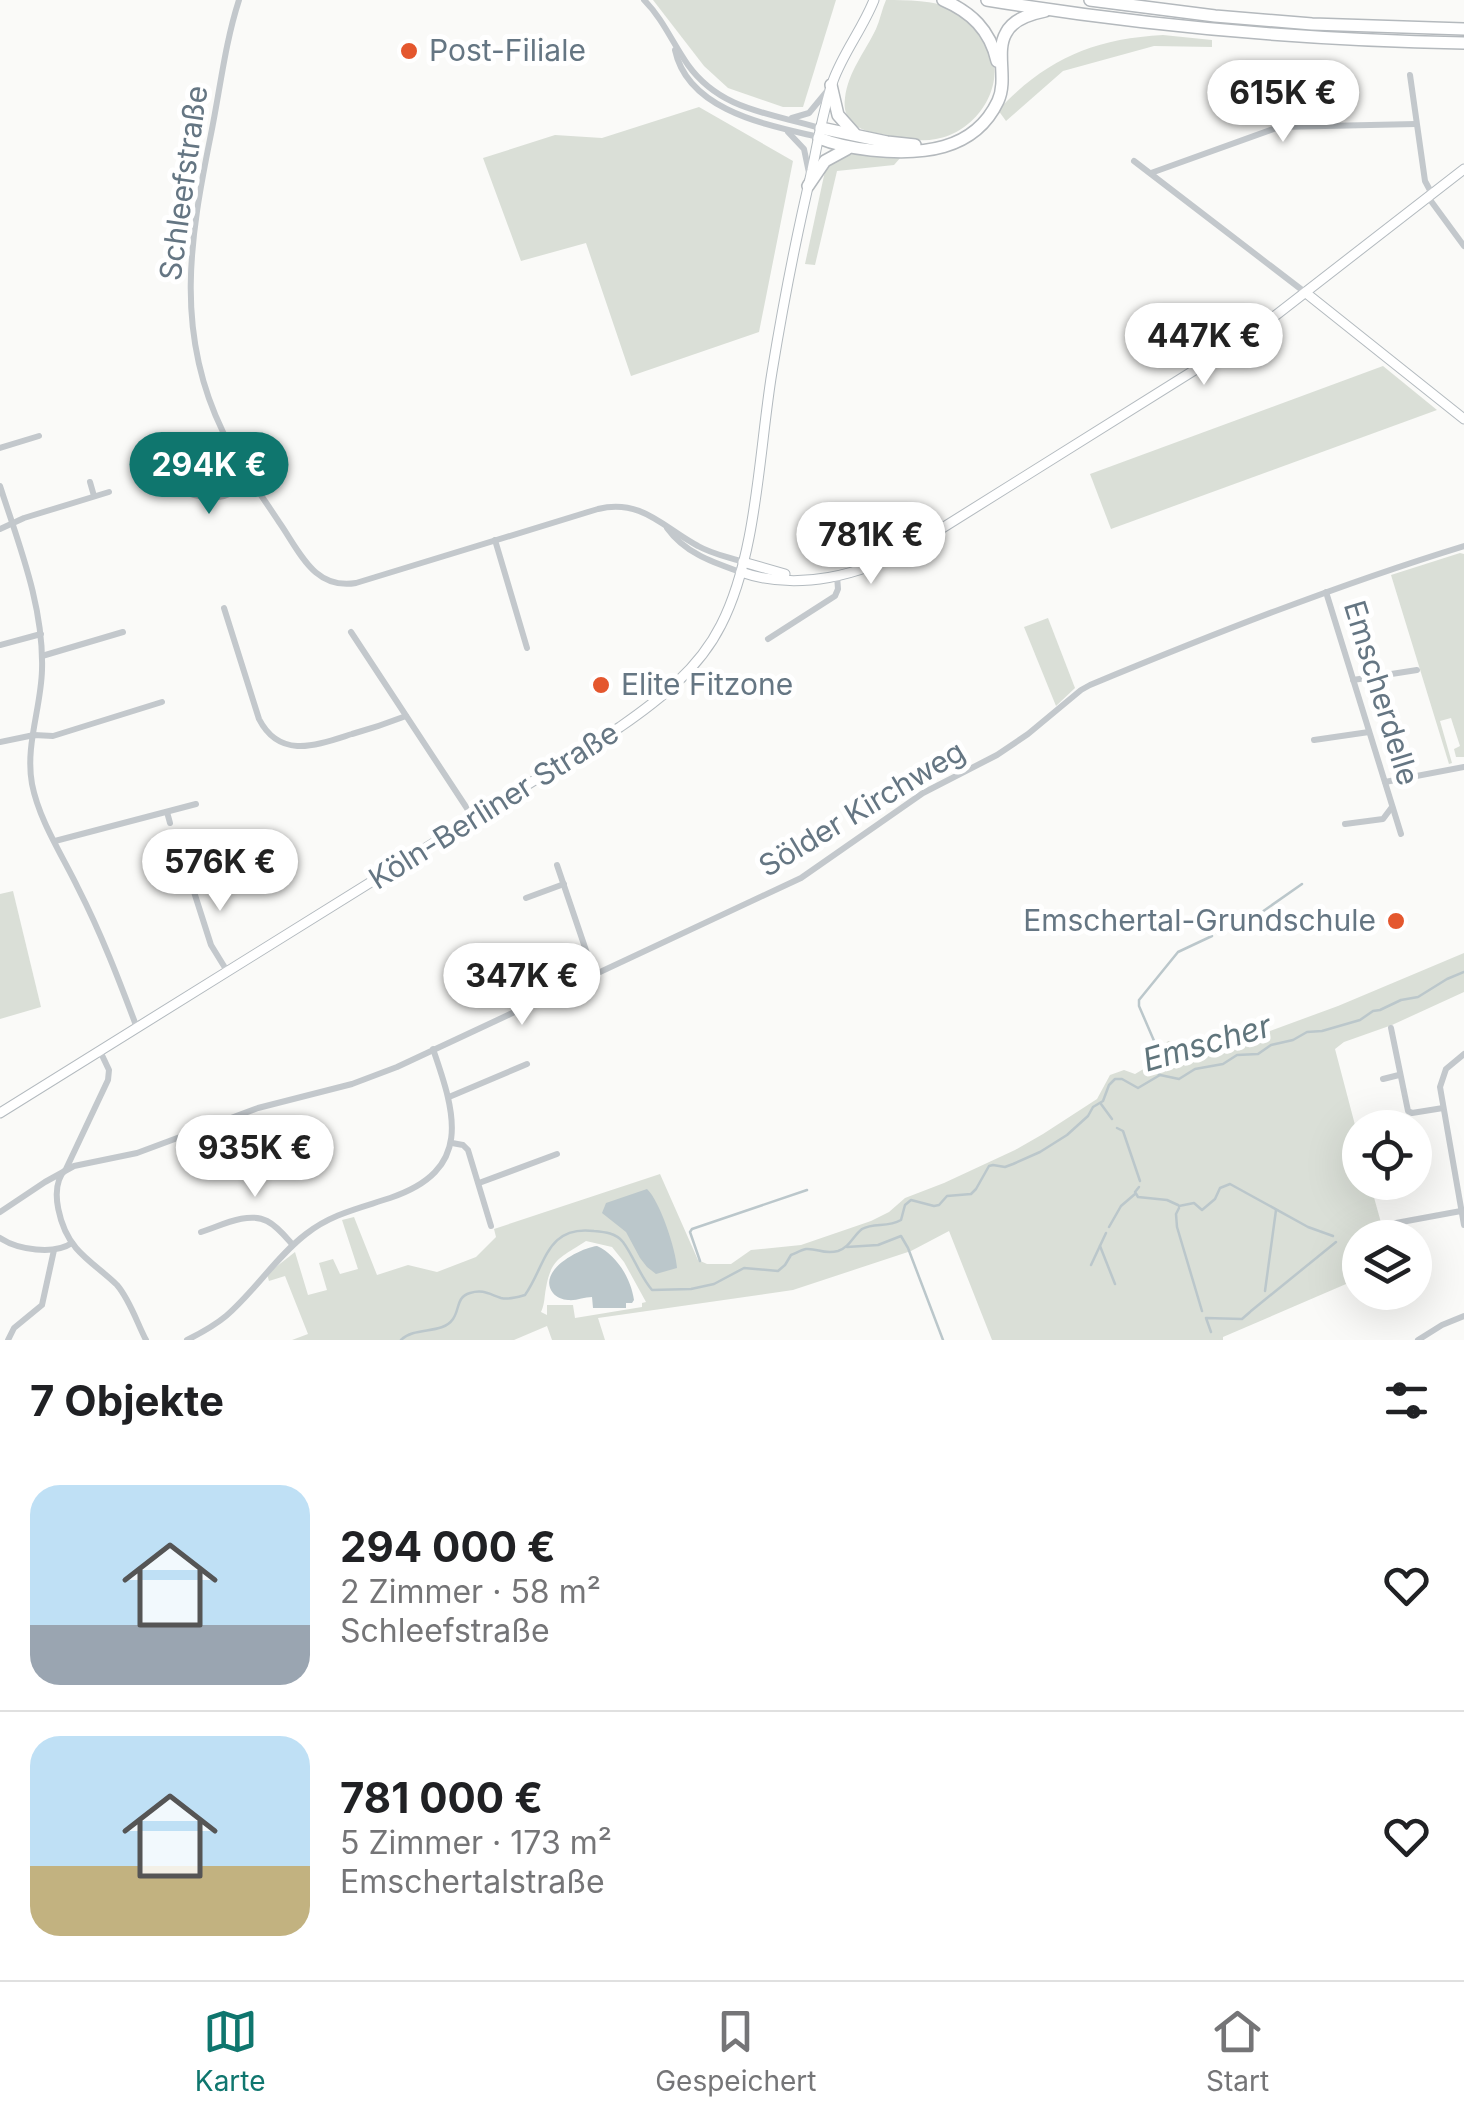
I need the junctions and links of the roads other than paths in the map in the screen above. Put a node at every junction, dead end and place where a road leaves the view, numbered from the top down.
1 (239, 0) edge
2 (644, 0) edge
3 (874, 0) edge
4 (942, 0) edge
5 (987, 0) edge
6 (1090, 0) edge
7 (1052, 10) junction
8 (1464, 29) edge
9 (1464, 43) edge
10 (673, 44) junction
11 (1410, 75) dead end
12 (831, 86) junction
13 (780, 118) junction
14 (1416, 124) junction
15 (787, 131) junction
16 (820, 133) junction
17 (855, 142) junction
18 (1134, 160) dead end
19 (1464, 168) edge
20 (1150, 173) junction
21 (808, 186) junction
22 (1430, 196) junction
23 (1464, 246) edge
24 (1306, 293) junction
25 (1464, 419) edge
26 (39, 436) dead end
27 (0, 448) edge
28 (90, 482) dead end
29 (252, 482) junction
30 (0, 486) edge
31 (153, 486) dead end
32 (109, 492) dead end
33 (94, 496) junction
34 (12, 524) junction
35 (0, 530) edge
36 (495, 540) junction
37 (1464, 546) edge
38 (742, 567) junction
39 (837, 576) junction
40 (1326, 592) junction
41 (224, 608) dead end
42 (122, 632) dead end
43 (351, 632) dead end
44 (40, 634) junction
45 (768, 639) dead end
46 (0, 646) edge
47 (527, 648) dead end
48 (42, 656) junction
49 (1417, 670) dead end
50 (1353, 680) junction
51 (162, 702) dead end
52 (406, 716) junction
53 (1369, 732) junction
54 (34, 736) junction
55 (1314, 740) dead end
56 (0, 742) edge
57 (1464, 766) edge
58 (1385, 782) junction
59 (196, 804) dead end
60 (1392, 806) junction
61 (167, 812) junction
62 (474, 819) junction
63 (170, 823) dead end
64 (1345, 824) dead end
65 (1402, 834) dead end
66 (55, 841) junction
67 (245, 861) dead end
68 (557, 865) dead end
69 (187, 870) dead end
70 (564, 884) junction
71 (192, 885) junction
72 (526, 898) dead end
73 (228, 972) junction
74 (594, 974) junction
75 (137, 1028) junction
76 (1390, 1028) dead end
77 (433, 1049) junction
78 (100, 1051) junction
79 (1464, 1054) edge
80 (528, 1064) dead end
81 (1399, 1075) junction
82 (1382, 1078) dead end
83 (449, 1097) junction
84 (1443, 1108) junction
85 (0, 1113) edge
86 (452, 1143) junction
87 (557, 1154) dead end
88 (66, 1169) junction
89 (479, 1183) junction
90 (1462, 1211) junction
91 (0, 1212) edge
92 (1412, 1220) edge
93 (1464, 1225) edge
94 (492, 1226) dead end
95 (201, 1232) dead end
96 (0, 1238) edge
97 (72, 1244) junction
98 (292, 1244) junction
99 (54, 1250) junction
100 (1464, 1316) edge
101 (8, 1340) edge
102 (146, 1340) edge
103 (187, 1340) edge
104 (1418, 1340) edge

1 - 29 street, Schleefstraße
2 - 10 street
3 - 12 main road, Köln-Berliner Straße
4 - 17 highway
5 - 7 highway
6 - 8 highway
7 - 9 highway
7 - 17 highway
10 - 13 street
10 - 15 street
11 - 14 street
12 - 13 street
12 - 16 main road, Köln-Berliner Straße
12 - 17 highway
13 - 16 street
14 - 20 street
14 - 22 street
15 - 16 street
15 - 21 street
16 - 17 highway
16 - 21 main road, Köln-Berliner Straße
17 - 21 highway
18 - 20 street
19 - 22 main road
20 - 24 street
21 - 38 main road, Köln-Berliner Straße
22 - 23 street
22 - 24 main road
24 - 25 main road
24 - 39 main road
26 - 27 street
28 - 33 street
29 - 31 street
29 - 36 street, Schleefstraße
30 - 34 street
32 - 33 street
33 - 34 street
34 - 35 street
34 - 44 street
36 - 38 street, Schleefstraße
36 - 47 street
37 - 40 street, Sölder Kirchweg
38 - 39 main road
38 - 62 main road, Köln-Berliner Straße
39 - 45 street
40 - 50 street, Emscherdelle
40 - 74 street, Sölder Kirchweg
41 - 52 street
42 - 48 street
43 - 52 street
44 - 46 street
44 - 48 street
48 - 54 street
49 - 50 street
50 - 53 street, Emscherdelle
51 - 54 street
52 - 62 street
53 - 55 street
53 - 58 street, Emscherdelle
54 - 56 street
54 - 66 street
57 - 58 street
58 - 60 street, Emscherdelle
59 - 61 street
60 - 64 street, Emscherdelle
60 - 65 street, Emscherdelle
61 - 63 street
61 - 66 street
62 - 73 main road, Köln-Berliner Straße
66 - 75 street
67 - 71 street
68 - 70 street
69 - 71 street
70 - 72 street
70 - 74 street
71 - 73 street
73 - 75 main road, Köln-Berliner Straße
74 - 77 street, Sölder Kirchweg
75 - 78 main road, Köln-Berliner Straße
76 - 81 street
77 - 83 street
77 - 88 street, Sölder Kirchweg
78 - 85 main road, Köln-Berliner Straße
78 - 88 street
79 - 84 street
80 - 83 street
81 - 82 street
81 - 84 street
83 - 86 street
84 - 90 street
86 - 89 street
86 - 98 street
87 - 89 street
88 - 91 street, Sölder Kirchweg
88 - 97 street
89 - 94 street
90 - 92 street
90 - 93 street
95 - 98 street
96 - 99 street
97 - 99 street
97 - 102 street
98 - 103 street
99 - 101 street
100 - 104 street

